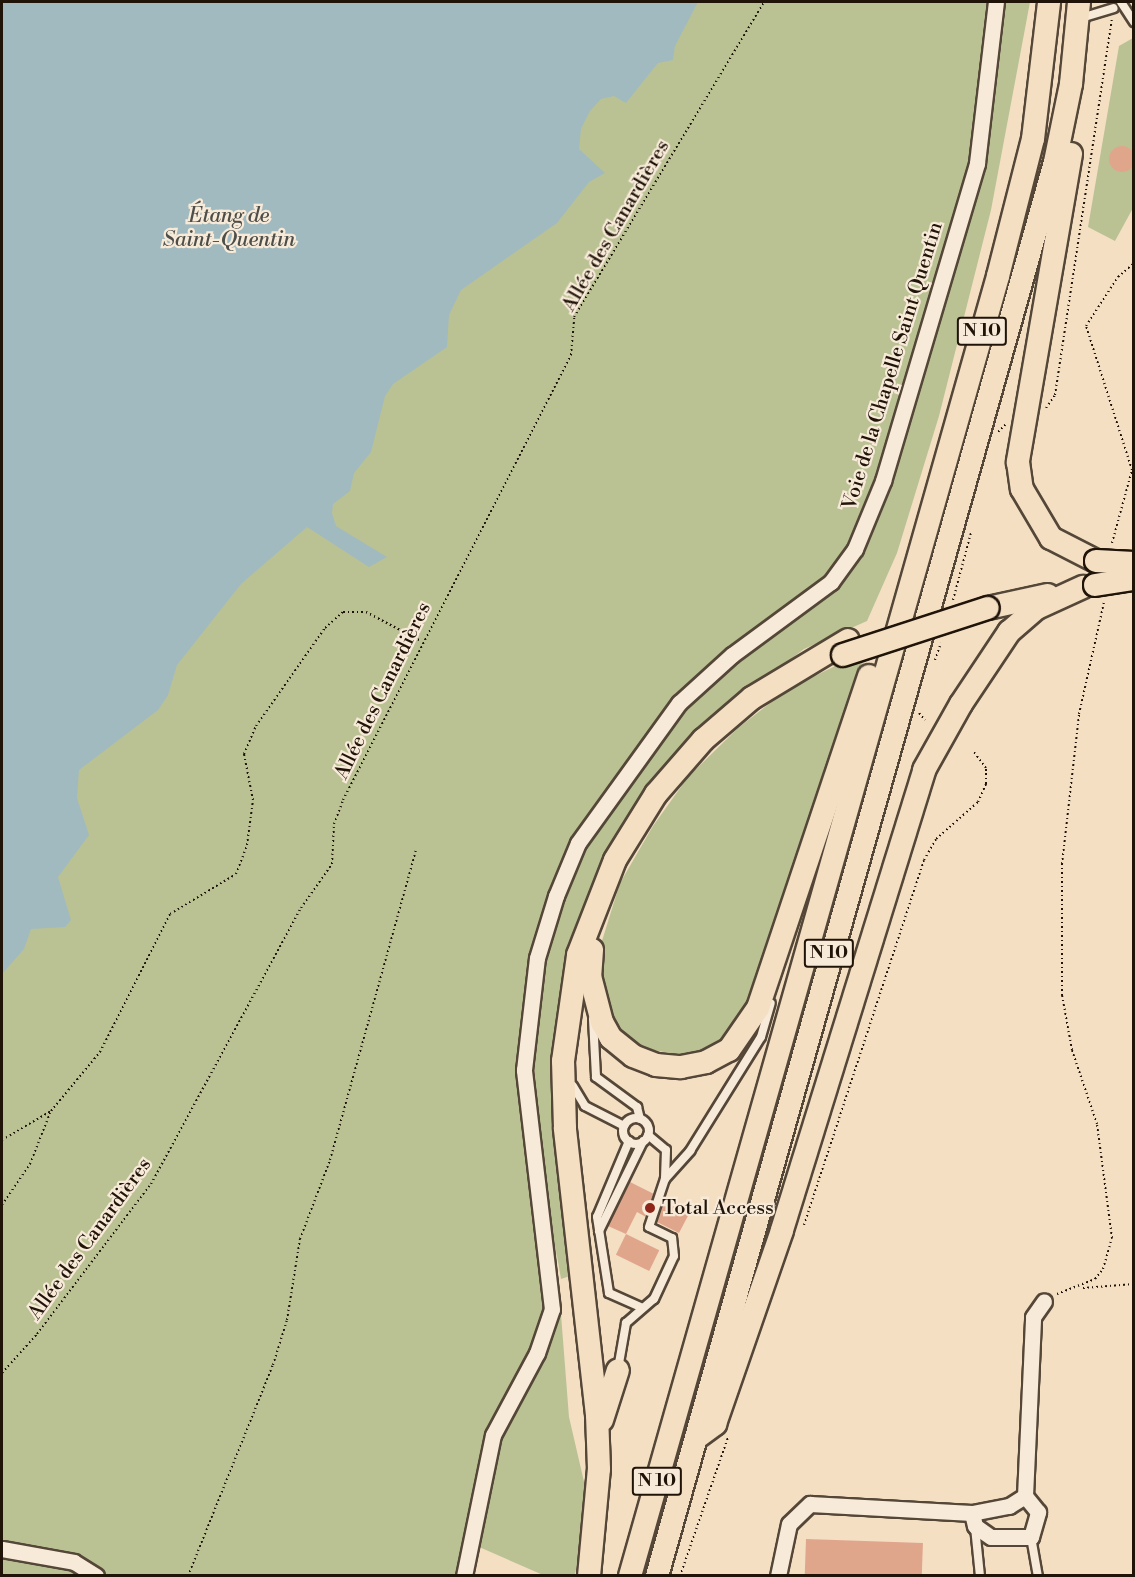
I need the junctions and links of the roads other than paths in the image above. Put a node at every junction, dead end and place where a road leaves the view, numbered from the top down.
1 (996, 2) edge
2 (1049, 2) edge
3 (1120, 2) edge
4 (1114, 8) road end
5 (1078, 10) edge
6 (1134, 22) edge
7 (1071, 84) junction
8 (1134, 563) edge
9 (1134, 568) edge
10 (1098, 576) junction
11 (1134, 579) edge
12 (845, 647) junction
13 (889, 656) junction
14 (792, 906) junction
15 (594, 1003) junction
16 (563, 1057) junction
17 (640, 1119) junction
18 (624, 1126) junction
19 (646, 1138) junction
20 (629, 1141) junction
21 (665, 1179) junction
22 (599, 1232) junction
23 (1044, 1301) road end
24 (642, 1308) junction
25 (618, 1370) joint
26 (598, 1436) junction
27 (696, 1438) junction
28 (1025, 1496) junction
29 (973, 1519) junction
30 (1031, 1537) junction
31 (2, 1549) edge
32 (96, 1575) edge
33 (464, 1575) edge
34 (589, 1575) edge
35 (630, 1575) edge
36 (657, 1575) edge
37 (778, 1575) edge
38 (980, 1575) edge
39 (1038, 1575) edge

1 - 33 street, Voie de la Chapelle Saint Quentin
2 - 13 main road, N 10
3 - 6 lane
4 - 5 lane
5 - 7 main road, N 10
7 - 10 main road
7 - 27 main road, N 10
8 - 10 main road, bridge
9 - 10 main road
10 - 11 main road, bridge
10 - 12 main road, bridge
10 - 27 main road
12 - 15 main road
12 - 16 main road
13 - 14 main road
13 - 35 main road, N 10
14 - 15 main road
14 - 21 lane
15 - 17 lane
16 - 18 lane
16 - 26 main road
17 - 18 lane
17 - 19 lane
18 - 20 lane
19 - 20 lane
19 - 21 lane
19 - 22 lane
20 - 22 lane
21 - 24 lane
22 - 24 lane
23 - 28 street
24 - 25 lane
25 - 26 main road
26 - 34 main road
27 - 36 main road, N 10
28 - 29 street
28 - 30 street
29 - 30 street
29 - 37 street
29 - 38 lane
30 - 39 lane
31 - 32 street

